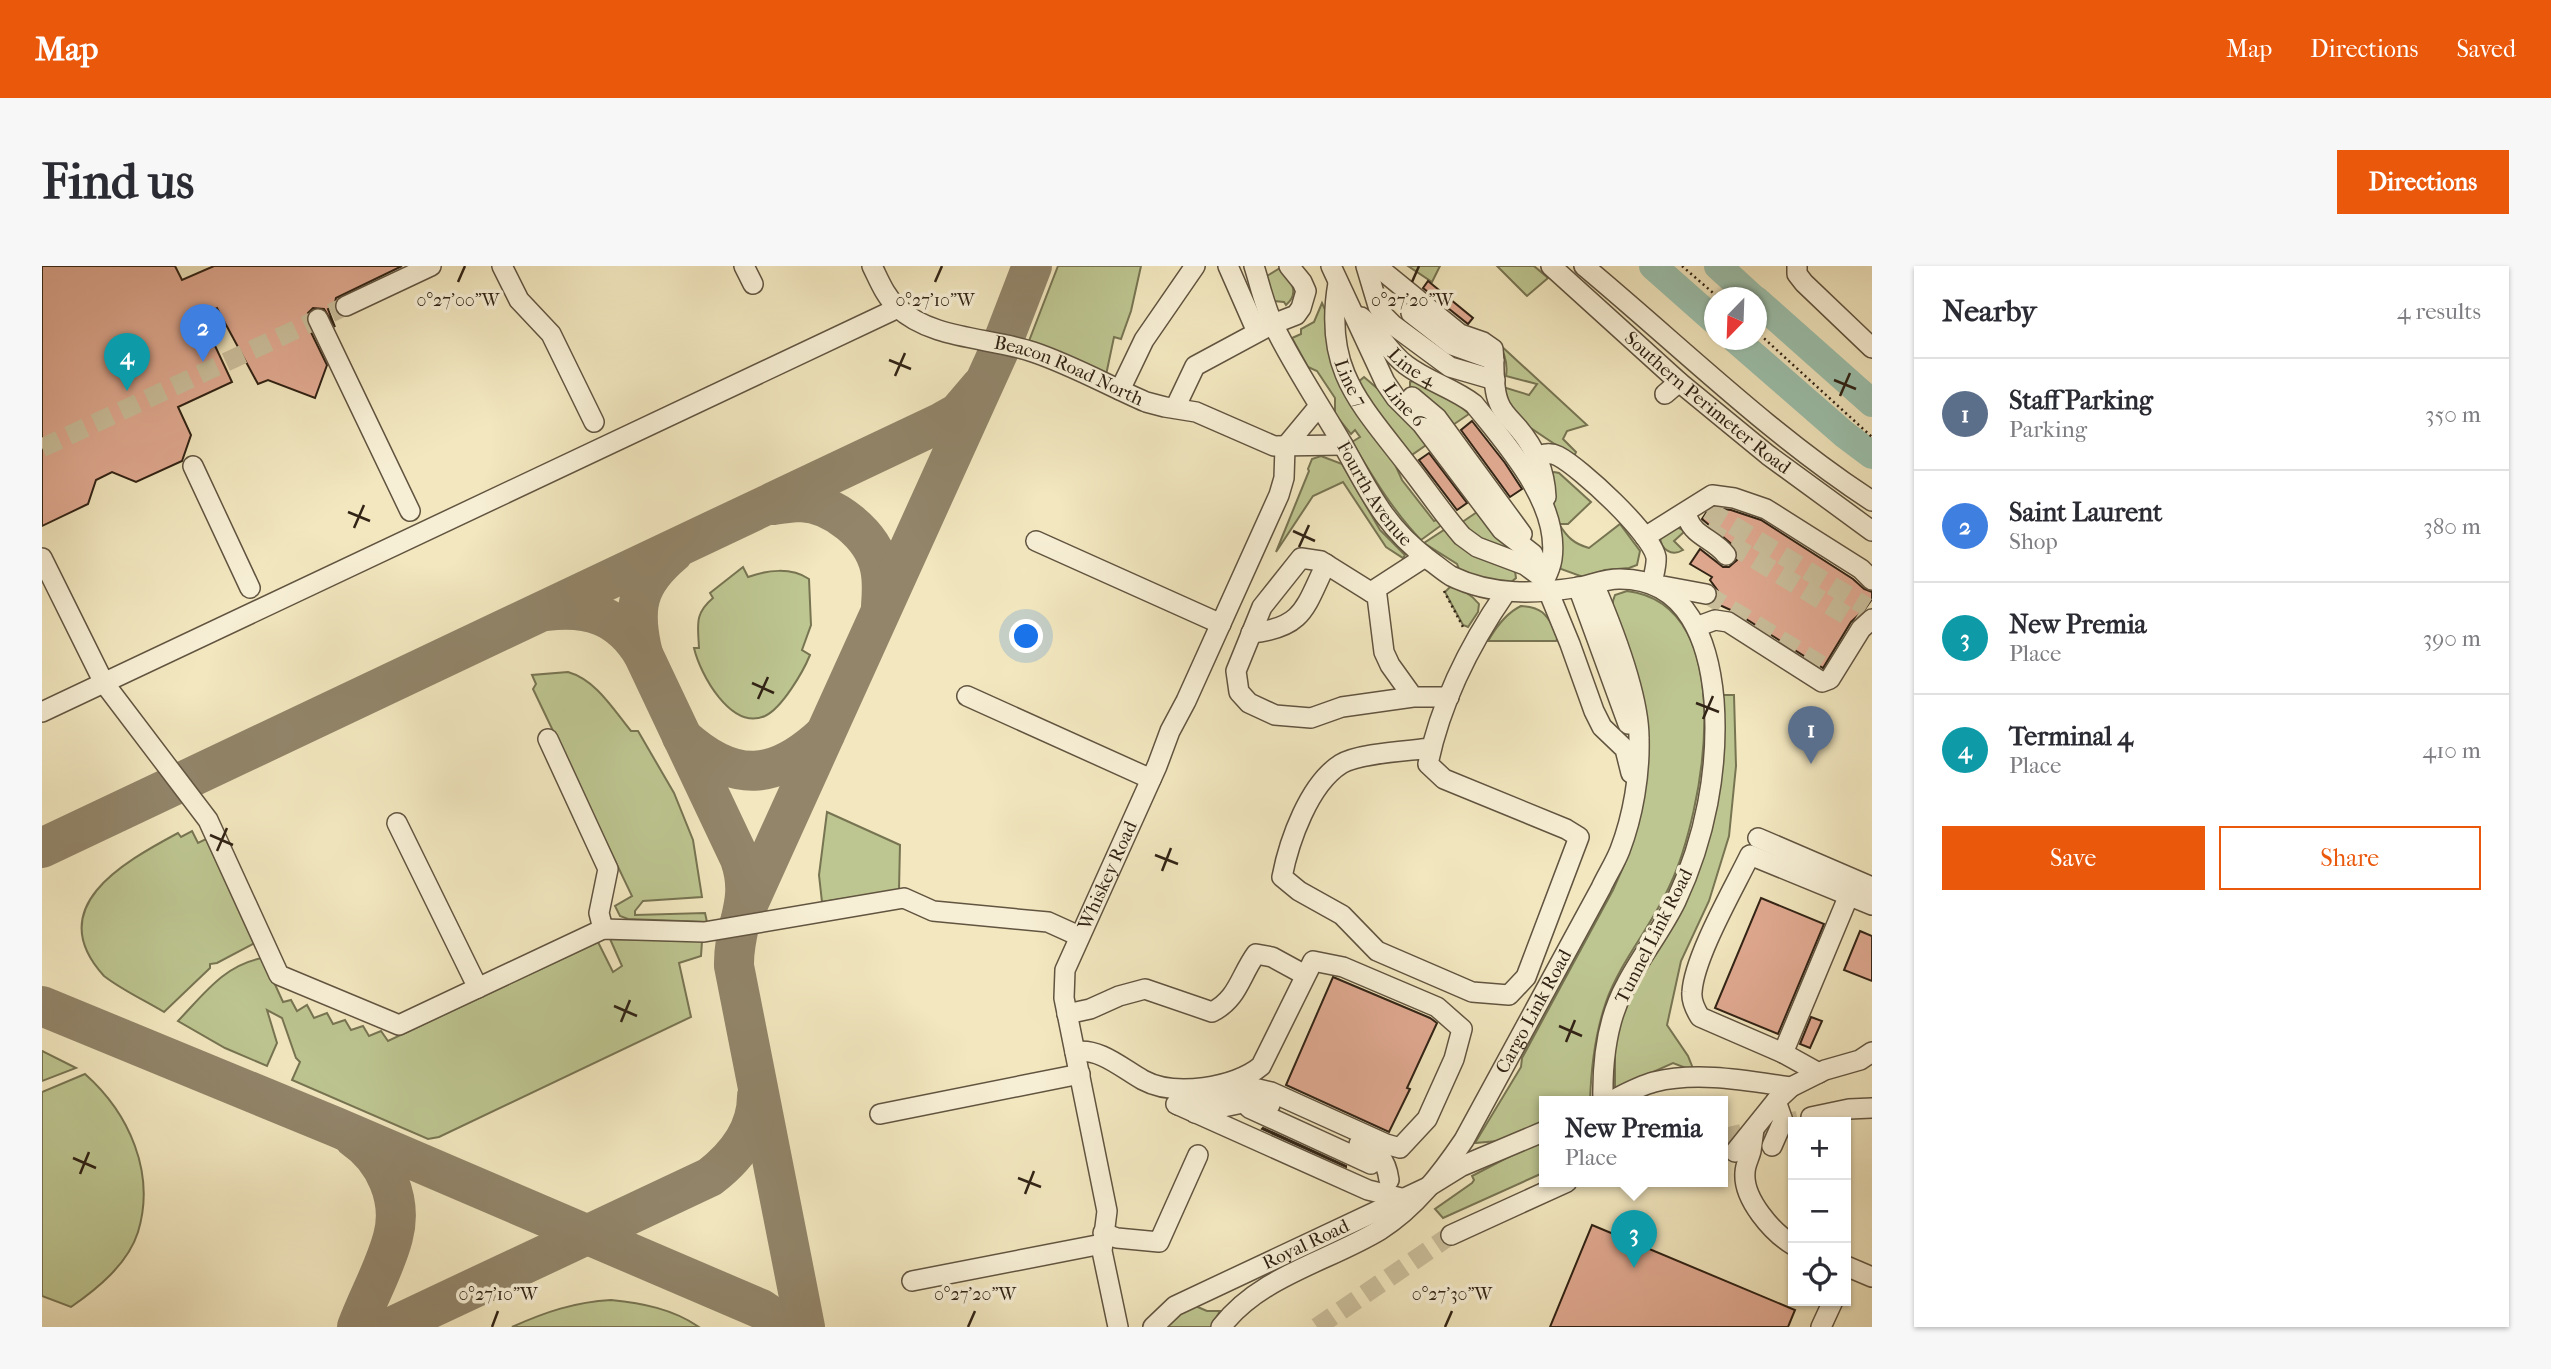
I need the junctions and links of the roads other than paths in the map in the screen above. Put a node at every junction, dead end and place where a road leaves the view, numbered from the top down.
1 (431, 266) edge
2 (502, 266) edge
3 (873, 266) edge
4 (1195, 266) edge
5 (1228, 266) edge
6 (1254, 266) edge
7 (1289, 266) edge
8 (1550, 266) edge
9 (1584, 266) edge
10 (1797, 266) edge
11 (1374, 267) edge
12 (1334, 274) edge
13 (346, 306) tunnel mouth
14 (898, 308) junction
15 (1351, 310) junction
16 (318, 319) dead end
17 (1265, 328) junction
18 (1872, 348) edge
19 (1495, 380) junction
20 (1119, 390) junction
21 (1319, 405) junction
22 (1175, 408) junction
23 (594, 422) dead end
24 (1343, 445) junction
25 (1285, 447) junction
26 (1537, 456) junction
27 (193, 466) dead end
28 (1872, 501) edge
29 (410, 511) dead end
30 (1546, 512) junction
31 (1695, 514) junction
32 (1872, 531) edge
33 (1645, 537) junction
34 (1037, 541) dead end
35 (1726, 555) dead end
36 (1425, 557) junction
37 (42, 558) edge
38 (1326, 564) junction
39 (1872, 580) edge
40 (1652, 584) junction
41 (1546, 585) junction
42 (1586, 585) junction
43 (250, 588) dead end
44 (1371, 592) junction
45 (1506, 592) junction
46 (1706, 594) tunnel mouth
47 (1221, 624) junction
48 (1861, 625) edge
49 (1696, 627) junction
50 (1251, 633) junction
51 (104, 683) junction
52 (967, 696) dead end
53 (1413, 697) junction
54 (1449, 697) junction
55 (42, 712) edge
56 (548, 739) dead end
57 (1432, 748) junction
58 (1151, 779) junction
59 (1635, 787) junction
60 (397, 823) dead end
61 (1758, 838) dead end
62 (1872, 887) edge
63 (1849, 895) junction
64 (1872, 905) edge
65 (603, 929) junction
66 (1079, 936) junction
67 (1306, 975) junction
68 (478, 988) junction
69 (1068, 1014) junction
70 (1075, 1052) junction
71 (1783, 1053) junction
72 (1868, 1057) edge
73 (1121, 1066) junction
74 (1819, 1073) junction
75 (1080, 1074) junction
76 (1791, 1087) junction
77 (1603, 1096) edge
78 (1622, 1096) edge
79 (1776, 1101) junction
80 (1872, 1108) edge
81 (1187, 1109) junction
82 (880, 1114) dead end
83 (1811, 1117) dead end
84 (1754, 1129) junction
85 (1539, 1134) edge
86 (1772, 1146) dead end
87 (1735, 1152) dead end
88 (1198, 1155) dead end
89 (1428, 1187) junction
90 (1556, 1187) edge
91 (1403, 1205) junction
92 (1451, 1235) tunnel mouth
93 (1102, 1238) junction
94 (1791, 1243) edge
95 (1851, 1270) edge
96 (1872, 1277) edge
97 (912, 1281) dead end
98 (1831, 1306) edge
99 (1118, 1327) edge
100 (1153, 1327) edge
101 (1221, 1327) edge
102 (1821, 1327) edge

1 - 13 street
2 - 23 street
3 - 14 street, Beacon Road North
4 - 20 street
5 - 17 street
6 - 17 street, Fourth Avenue
7 - 17 street
8 - 32 street, Southern Perimeter Road
9 - 28 street, Southern Perimeter Road
10 - 18 street
11 - 19 street
11 - 19 street
12 - 15 street
12 - 41 street, Line 7
14 - 20 street, Beacon Road North
14 - 51 street
15 - 30 street, Line 4
15 - 41 street
16 - 29 street
17 - 21 street, Fourth Avenue
17 - 22 street
19 - 26 street
20 - 22 street, Beacon Road North
21 - 24 street, Fourth Avenue
21 - 25 street
22 - 25 street, Beacon Road North
24 - 25 street, Beacon Road North
24 - 36 street, Fourth Avenue
25 - 47 street, Whiskey Road
26 - 30 street
26 - 33 street
27 - 43 street
30 - 41 street
31 - 33 street
31 - 35 street
31 - 39 street
33 - 40 street
34 - 47 street
36 - 44 street
36 - 45 street, Fourth Avenue
37 - 51 street
38 - 44 street
38 - 50 street
38 - 50 street
40 - 42 street, Tunnel Link Road
40 - 46 street
40 - 49 street, Tunnel Link Road
41 - 42 street, Fourth Avenue
41 - 45 street, Fourth Avenue
41 - 59 street
42 - 59 street, Cargo Link Road
44 - 53 street
45 - 54 street
47 - 58 street, Whiskey Road
48 - 49 street
49 - 77 street, Tunnel Link Road
50 - 53 street
51 - 55 street
51 - 68 street
52 - 58 street
53 - 54 street
54 - 57 street
56 - 65 street
57 - 57 street
58 - 66 street, Whiskey Road
59 - 89 street, Cargo Link Road
60 - 68 street
61 - 62 street
63 - 64 street
63 - 71 street
63 - 71 street
65 - 66 street
65 - 68 street
66 - 69 street, Whiskey Road
67 - 69 street
67 - 73 street
67 - 81 street
69 - 70 street, Whiskey Road
70 - 73 street
70 - 75 street, Whiskey Road
71 - 74 street
72 - 74 street
73 - 81 street
74 - 76 street
75 - 82 street
75 - 93 street, Whiskey Road
76 - 78 street
76 - 79 street
79 - 84 street
79 - 86 street
80 - 83 street
81 - 91 street
81 - 91 street
84 - 87 street
84 - 94 street
85 - 89 street, Royal Road
88 - 93 street
89 - 91 street, Royal Road
90 - 92 street
91 - 100 street, Royal Road
91 - 101 street
93 - 97 street
93 - 99 street, Whiskey Road
95 - 96 street
98 - 102 street

